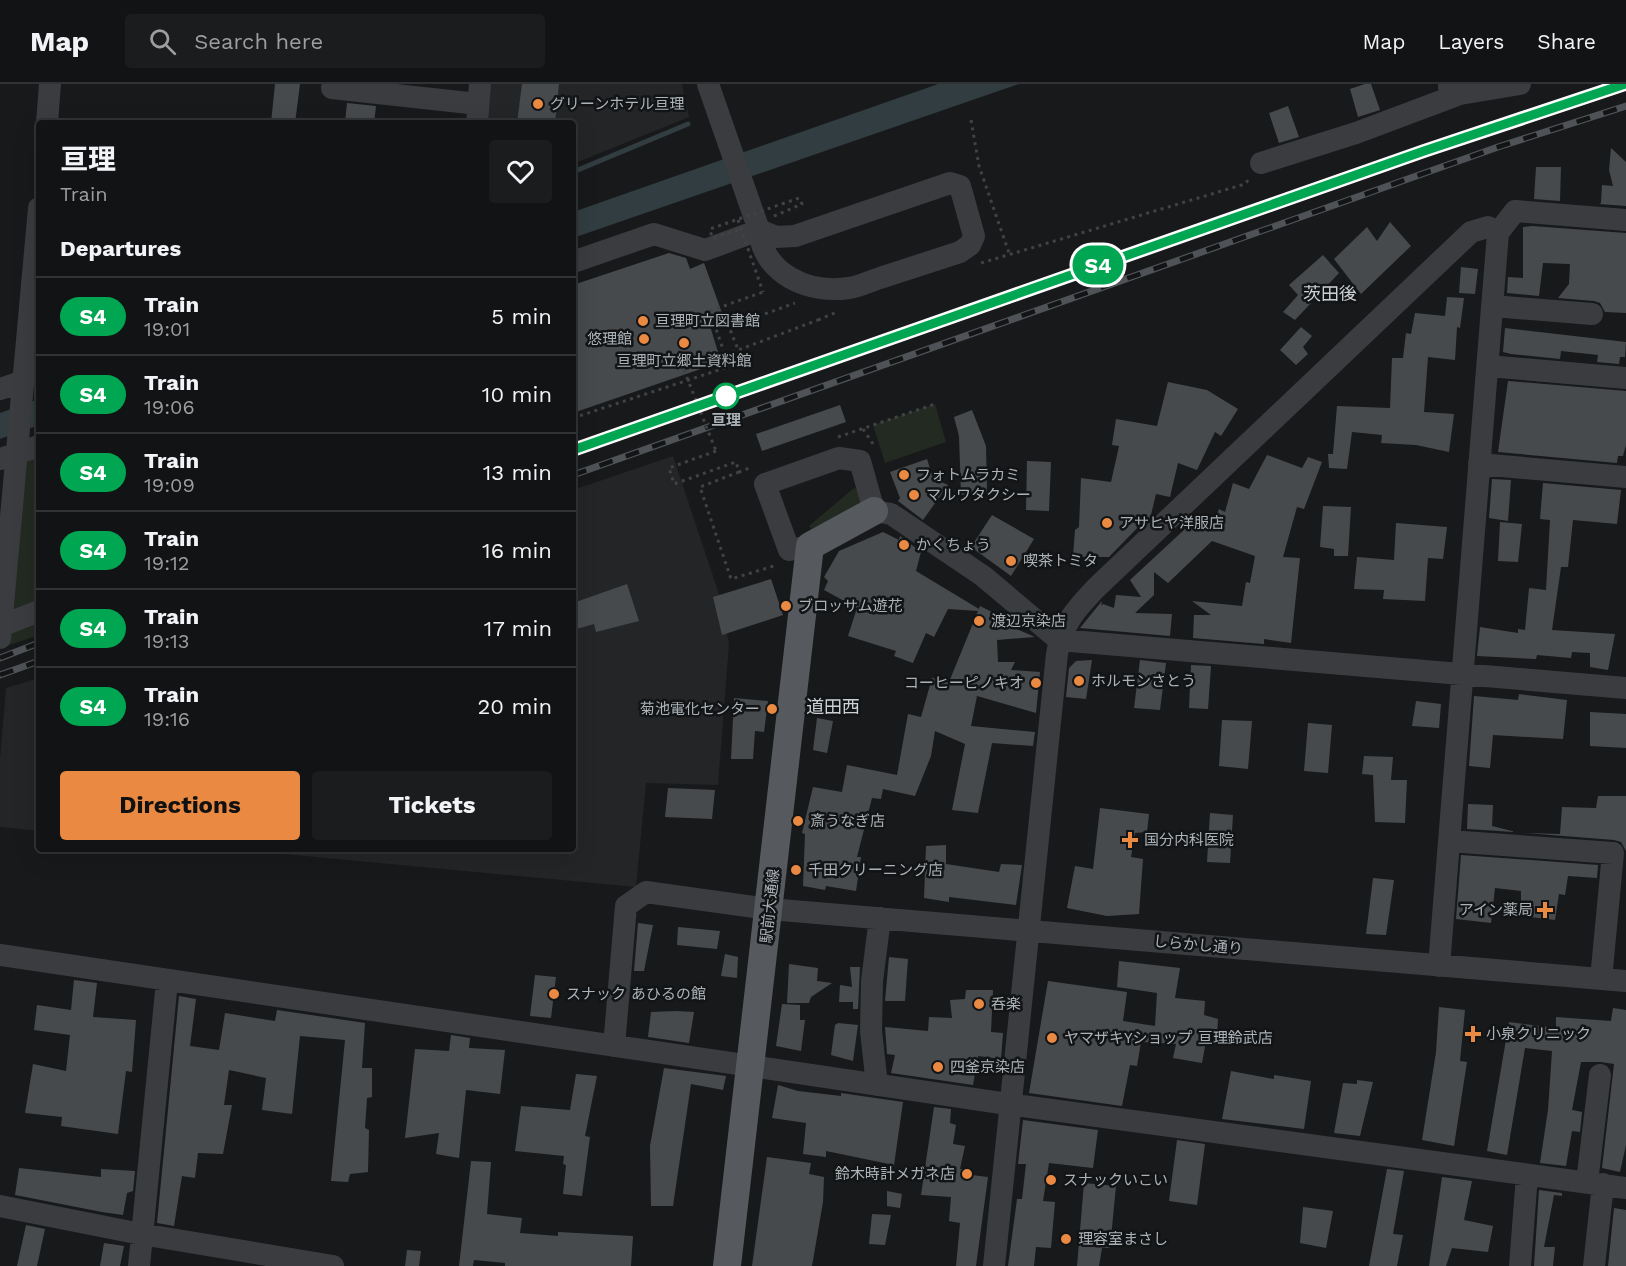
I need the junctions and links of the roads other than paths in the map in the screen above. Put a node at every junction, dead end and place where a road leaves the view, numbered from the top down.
1 (50, 84) edge
2 (708, 84) edge
3 (1520, 84) edge
4 (332, 88) dead end
5 (1452, 89) edge
6 (478, 104) edge
7 (46, 120) edge
8 (1260, 164) dead end
9 (1626, 220) edge
10 (756, 226) junction
11 (1498, 233) junction
12 (36, 241) edge
13 (576, 261) edge
14 (1493, 306) junction
15 (1592, 314) dead end
16 (1488, 366) junction
17 (1626, 378) edge
18 (23, 386) junction
19 (0, 389) edge
20 (36, 447) edge
21 (11, 451) edge
22 (1479, 464) junction
23 (1626, 477) edge
24 (874, 511) junction
25 (810, 546) junction
26 (36, 613) edge
27 (1, 632) edge
28 (1059, 640) junction
29 (1463, 674) junction
30 (1626, 688) edge
31 (1449, 841) junction
32 (1619, 851) edge
33 (769, 909) junction
34 (880, 918) junction
35 (1028, 930) junction
36 (0, 955) edge
37 (1439, 966) junction
38 (1601, 979) junction
39 (167, 981) junction
40 (1626, 981) edge
41 (614, 1046) junction
42 (752, 1066) junction
43 (1600, 1075) dead end
44 (877, 1085) junction
45 (1011, 1104) junction
46 (1527, 1175) junction
47 (1595, 1183) junction
48 (1626, 1188) edge
49 (0, 1206) edge
50 (141, 1234) junction
51 (139, 1266) edge
52 (327, 1266) edge
53 (727, 1266) edge
54 (994, 1266) edge
55 (1520, 1266) edge
56 (1594, 1266) edge

1 - 7 street
2 - 10 street
3 - 5 street
4 - 6 street
5 - 8 street
9 - 11 street
10 - 10 street
10 - 13 street
11 - 14 street
11 - 28 street
12 - 18 street
14 - 15 street
14 - 16 street
16 - 17 street
16 - 22 street
18 - 19 street
18 - 21 street
20 - 21 street
21 - 27 street
22 - 23 street
22 - 29 street
24 - 25 main road
24 - 25 street
24 - 28 street
25 - 33 main road, 駅前大通線
26 - 27 street
28 - 29 street
28 - 35 street
29 - 30 street
29 - 31 street
31 - 32 street
31 - 37 street
32 - 38 street
33 - 34 street, しらかし通り
33 - 41 street, しらかし通り
33 - 42 main road, 駅前大通線
34 - 35 street, しらかし通り
34 - 44 street
35 - 37 street, しらかし通り
35 - 45 street
36 - 39 street
37 - 38 street, しらかし通り
38 - 40 street, しらかし通り
39 - 41 street
39 - 50 street
41 - 42 street
42 - 44 street
42 - 53 main road, 駅前大通線
43 - 47 street
44 - 45 street
45 - 46 street
45 - 54 street
46 - 47 street
46 - 55 street
47 - 48 street
47 - 56 street
49 - 50 street
50 - 51 street
50 - 52 street

